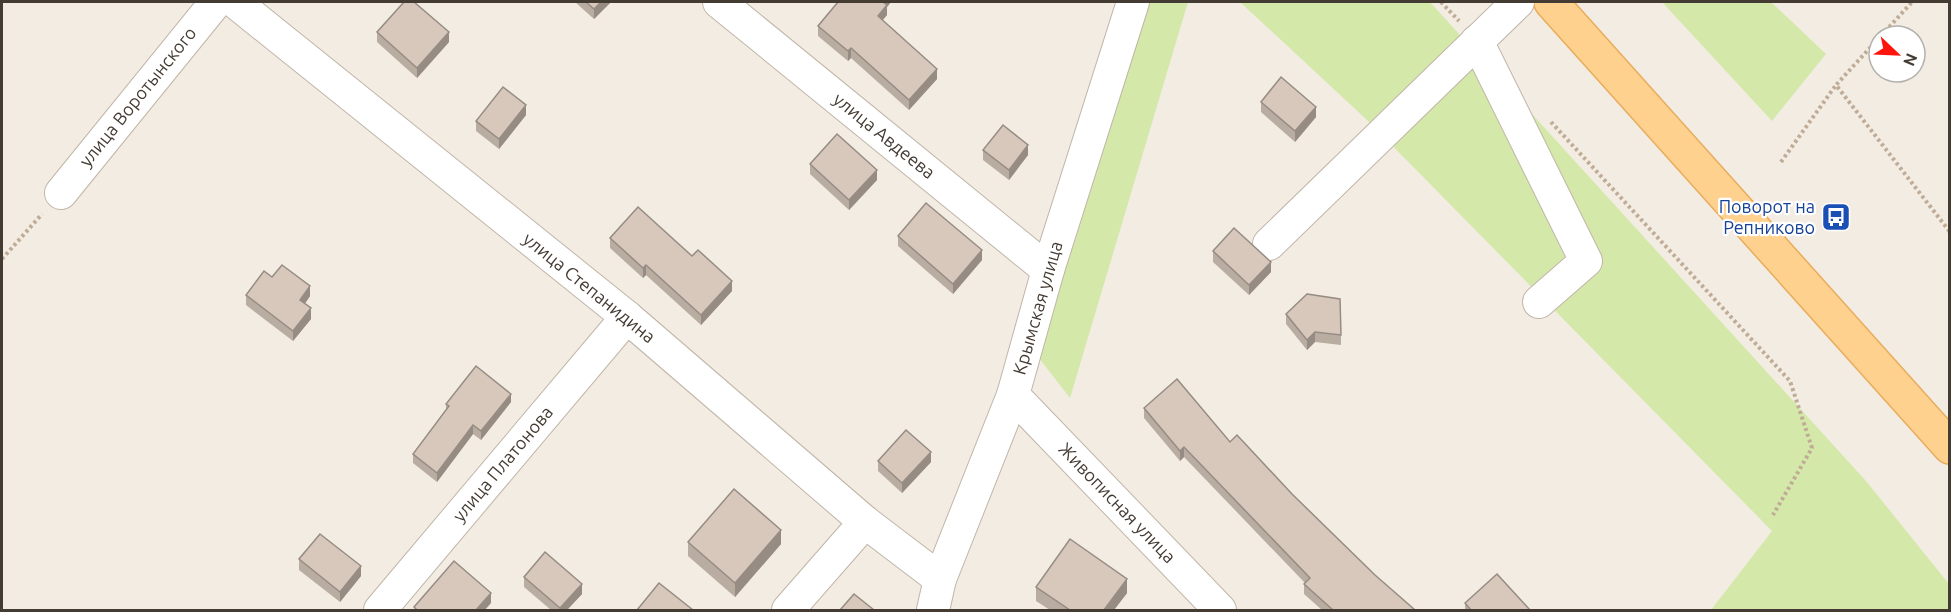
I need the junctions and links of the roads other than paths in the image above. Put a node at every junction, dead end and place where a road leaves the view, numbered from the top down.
1 (216, 2) edge
2 (235, 2) edge
3 (719, 2) edge
4 (1133, 2) edge
5 (1518, 2) edge
6 (1551, 2) edge
7 (1477, 41) junction
8 (61, 193) road end
9 (1269, 244) dead end
10 (1048, 270) junction
11 (1539, 302) dead end
12 (627, 317) junction
13 (1013, 395) junction
14 (1948, 441) edge
15 (865, 522) junction
16 (940, 579) junction
17 (380, 610) edge
18 (789, 610) edge
19 (933, 610) edge
20 (1220, 610) edge

1 - 8 street, улица Воротынского
2 - 12 street, улица Степанидина
3 - 10 street, улица Авдеева
4 - 10 street, Крымская улица
5 - 7 street
6 - 14 main road
7 - 9 street
7 - 11 street
10 - 13 street, Крымская улица
12 - 15 street, улица Степанидина
12 - 17 street, улица Платонова
13 - 16 street, Крымская улица
13 - 20 street, Живописная улица
15 - 16 street, улица Степанидина
15 - 18 street
16 - 19 street, Крымская улица

